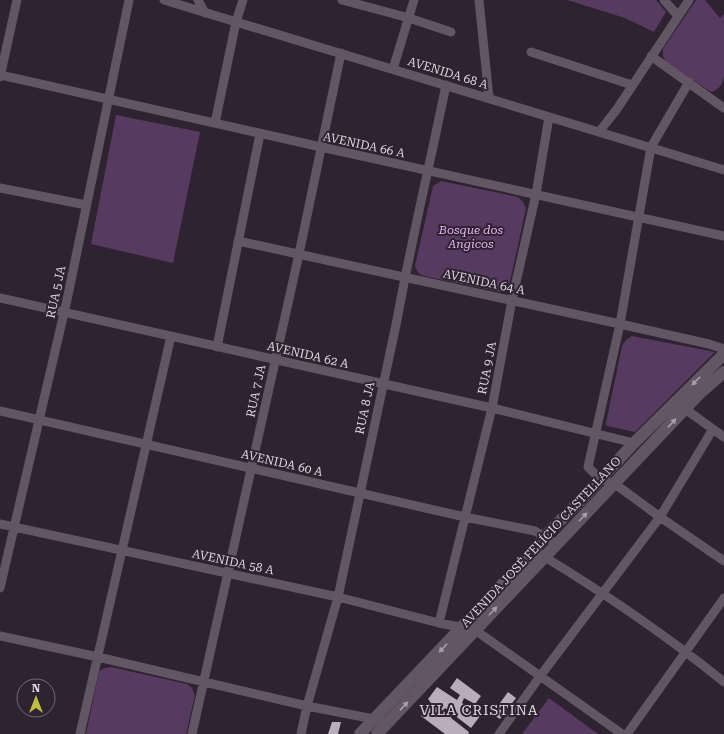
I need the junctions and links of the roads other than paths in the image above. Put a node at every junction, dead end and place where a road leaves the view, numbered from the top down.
1 (17, 0) edge
2 (129, 0) edge
3 (164, 0) edge
4 (198, 0) edge
5 (243, 0) edge
6 (342, 0) edge
7 (414, 0) edge
8 (479, 0) edge
9 (664, 0) edge
10 (689, 0) edge
11 (205, 13) junction
12 (678, 16) junction
13 (409, 18) junction
14 (236, 22) junction
15 (451, 32) dead end
16 (531, 52) dead end
17 (341, 54) junction
18 (652, 56) junction
19 (393, 69) junction
20 (0, 76) edge
21 (689, 82) junction
22 (446, 85) junction
23 (632, 86) junction
24 (489, 98) junction
25 (109, 99) junction
26 (724, 112) edge
27 (549, 116) junction
28 (215, 123) junction
29 (599, 132) junction
30 (260, 134) junction
31 (321, 147) junction
32 (651, 147) junction
33 (724, 170) edge
34 (429, 171) junction
35 (0, 188) edge
36 (536, 194) junction
37 (86, 204) junction
38 (638, 217) junction
39 (724, 236) edge
40 (238, 241) junction
41 (299, 254) junction
42 (405, 277) junction
43 (0, 298) edge
44 (512, 300) junction
45 (64, 312) junction
46 (620, 324) junction
47 (171, 336) junction
48 (217, 347) junction
49 (724, 349) edge
50 (724, 354) edge
51 (275, 360) junction
52 (724, 372) edge
53 (382, 384) junction
54 (675, 402) junction
55 (492, 408) junction
56 (686, 409) junction
57 (0, 411) edge
58 (39, 420) junction
59 (713, 429) junction
60 (595, 432) junction
61 (724, 437) edge
62 (634, 443) junction
63 (146, 445) junction
64 (252, 468) junction
65 (600, 479) junction
66 (616, 484) junction
67 (360, 493) junction
68 (465, 517) junction
69 (660, 517) junction
70 (0, 524) edge
71 (14, 527) junction
72 (544, 536) junction
73 (557, 544) junction
74 (122, 550) junction
75 (534, 550) junction
76 (545, 557) junction
77 (724, 561) edge
78 (228, 573) junction
79 (0, 588) edge
80 (602, 593) junction
81 (338, 597) junction
82 (724, 598) edge
83 (439, 623) junction
84 (461, 627) junction
85 (475, 630) junction
86 (0, 636) edge
87 (686, 651) junction
88 (98, 656) junction
89 (541, 675) junction
90 (205, 682) junction
91 (724, 682) edge
92 (307, 706) junction
93 (376, 718) junction
94 (388, 723) junction
95 (80, 734) edge
96 (192, 734) edge
97 (301, 734) edge
98 (360, 734) edge
99 (377, 734) edge
100 (499, 734) edge
101 (622, 734) edge
102 (627, 734) edge

1 - 20 street
2 - 25 street, RUA 5 JA
3 - 11 street, AVENIDA 68 A
4 - 11 street
5 - 14 street
6 - 13 street
7 - 13 street
8 - 24 street
9 - 12 street
10 - 12 street
11 - 14 street, AVENIDA 68 A
12 - 18 street
13 - 15 street
13 - 19 street
14 - 17 street, AVENIDA 68 A
14 - 28 street
16 - 23 street
17 - 19 street, AVENIDA 68 A
17 - 31 street, RUA 7 JA
18 - 21 street
18 - 23 street
19 - 22 street, AVENIDA 68 A
20 - 25 street, AVENIDA 66 A
21 - 26 street
21 - 32 street
22 - 24 street, AVENIDA 68 A
22 - 34 street, RUA 8 JA
23 - 29 street
24 - 27 street, AVENIDA 68 A
25 - 28 street, AVENIDA 66 A
25 - 37 street, RUA 5 JA
27 - 29 street, AVENIDA 68 A
27 - 36 street, RUA 9 JA
28 - 30 street, AVENIDA 66 A
29 - 32 street, AVENIDA 68 A
30 - 31 street, AVENIDA 66 A
30 - 40 street
31 - 34 street, AVENIDA 66 A
31 - 41 street, RUA 7 JA
32 - 33 street, AVENIDA 68 A
32 - 38 street
34 - 36 street, AVENIDA 66 A
34 - 42 street, RUA 8 JA
35 - 37 street
36 - 38 street, AVENIDA 66 A
36 - 44 street, RUA 9 JA
37 - 45 street, RUA 5 JA
38 - 39 street, AVENIDA 66 A
38 - 46 street
40 - 41 street, AVENIDA 64 A
40 - 48 street
41 - 42 street, AVENIDA 64 A
41 - 51 street, RUA 7 JA
42 - 44 street, AVENIDA 64 A
42 - 53 street, RUA 8 JA
43 - 45 street, AVENIDA 62 A
44 - 46 street, AVENIDA 64 A
44 - 55 street, RUA 9 JA
45 - 47 street, AVENIDA 62 A
45 - 58 street, RUA 5 JA
46 - 49 street, AVENIDA 64 A
46 - 60 street
47 - 48 street, AVENIDA 62 A
47 - 63 street
48 - 51 street, AVENIDA 62 A
50 -> 54 main road, AVENIDA JOSÉ FELÍCIO CASTELLANO
51 - 53 street, AVENIDA 62 A
51 - 64 street, RUA 7 JA
52 - 56 main road, AVENIDA JOSÉ FELÍCIO CASTELLANO
53 - 55 street, AVENIDA 62 A
53 - 67 street, RUA 8 JA
54 - 56 street
54 - 62 main road, AVENIDA JOSÉ FELÍCIO CASTELLANO
55 - 60 street, AVENIDA 62 A
55 - 68 street, RUA 9 JA
56 - 59 street
66 -> 56 main road, AVENIDA JOSÉ FELÍCIO CASTELLANO
57 - 58 street, AVENIDA 60 A
58 - 63 street, AVENIDA 60 A
58 - 71 street, RUA 5 JA
59 - 61 street
59 - 69 street
60 - 62 street, AVENIDA 62 A
60 - 65 street
62 - 65 main road, AVENIDA JOSÉ FELÍCIO CASTELLANO
63 - 64 street, AVENIDA 60 A
63 - 74 street
64 - 67 street, AVENIDA 60 A
64 - 78 street, RUA 7 JA
65 - 66 street
65 - 72 main road, AVENIDA JOSÉ FELÍCIO CASTELLANO
66 - 69 street
73 -> 66 main road, AVENIDA JOSÉ FELÍCIO CASTELLANO
67 - 68 street, AVENIDA 60 A
67 - 81 street, RUA 8 JA
68 - 72 street, AVENIDA 60 A
68 - 83 street, RUA 9 JA
69 - 77 street
69 - 80 street
70 - 71 street, AVENIDA 58 A
71 - 74 street, AVENIDA 58 A
71 - 79 street, RUA 5 JA
72 - 73 street, AVENIDA 60 A
72 - 75 main road, AVENIDA JOSÉ FELÍCIO CASTELLANO
73 - 76 main road, AVENIDA JOSÉ FELÍCIO CASTELLANO
74 - 78 street, AVENIDA 58 A
74 - 88 street
75 - 76 street
75 - 84 main road, AVENIDA JOSÉ FELÍCIO CASTELLANO
76 - 80 street
85 -> 76 main road, AVENIDA JOSÉ FELÍCIO CASTELLANO
78 - 81 street, AVENIDA 58 A
78 - 90 street, RUA 7 JA
80 - 87 street
80 - 89 street
81 - 83 street, AVENIDA 58 A
81 - 92 street, RUA 8 JA
82 - 87 street
83 - 84 street, AVENIDA 58 A
84 - 85 street, AVENIDA 58 A
84 -> 93 main road, AVENIDA JOSÉ FELÍCIO CASTELLANO
85 - 89 street
94 -> 85 main road, AVENIDA JOSÉ FELÍCIO CASTELLANO
86 - 88 street
87 - 91 street
87 - 102 street
88 - 90 street
88 - 95 street
89 - 100 street
89 - 101 street
90 - 92 street
90 - 96 street, RUA 7 JA
92 - 93 street
92 - 97 street, RUA 8 JA
93 - 94 street
93 - 98 main road, AVENIDA JOSÉ FELÍCIO CASTELLANO
94 - 99 main road, AVENIDA JOSÉ FELÍCIO CASTELLANO

